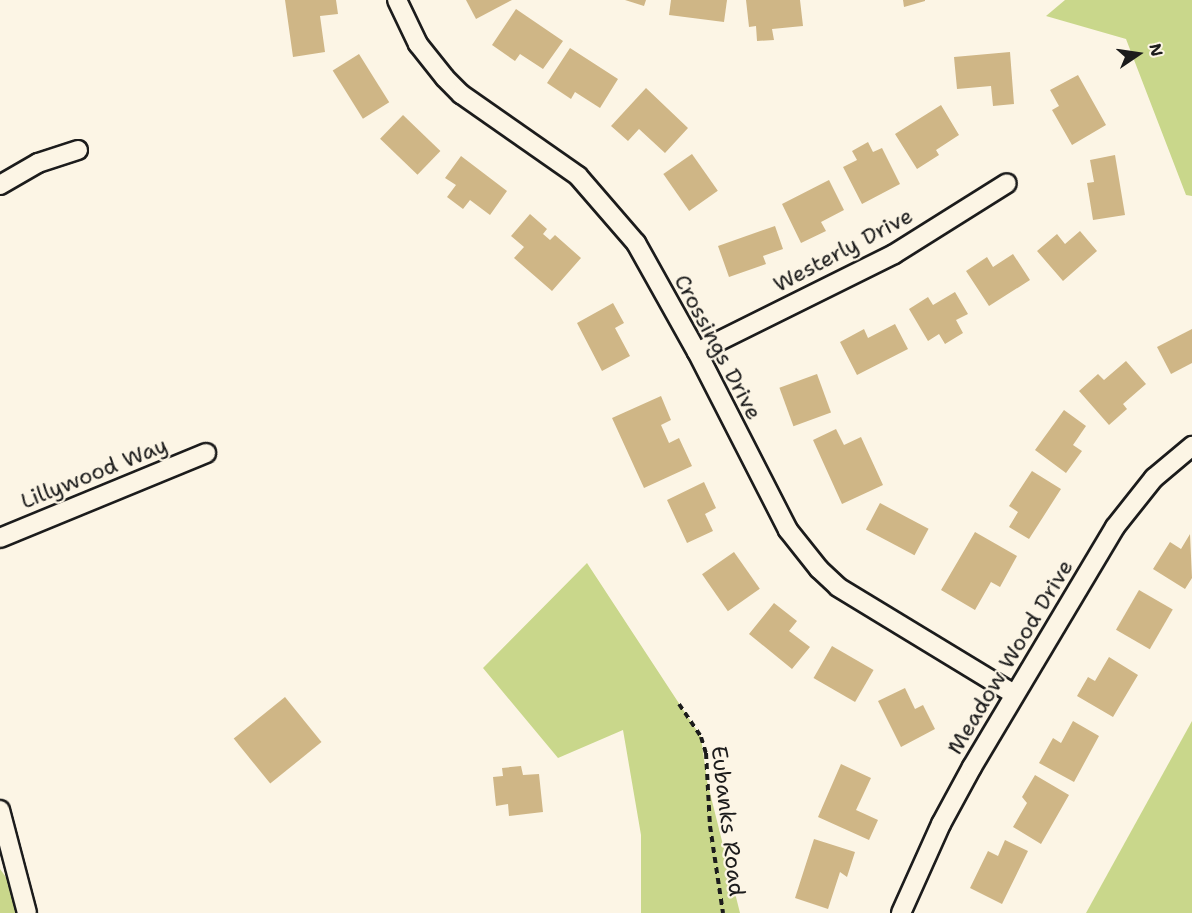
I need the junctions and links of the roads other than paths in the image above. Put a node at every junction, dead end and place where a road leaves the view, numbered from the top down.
1 (397, 0) edge
2 (78, 150) dead end
3 (1007, 183) dead end
4 (0, 185) edge
5 (697, 352) junction
6 (1192, 446) edge
7 (206, 453) dead end
8 (0, 538) edge
9 (1014, 694) junction
10 (0, 810) edge
11 (8, 875) edge
12 (27, 913) edge
13 (901, 913) edge

1 - 5 street, Crossings Drive
2 - 4 street
3 - 5 street, Westerly Drive
5 - 9 street, Crossings Drive
6 - 9 street, Meadow Wood Drive
7 - 8 street, Lillywood Way
9 - 13 street, Meadow Wood Drive
10 - 11 street
11 - 12 street

